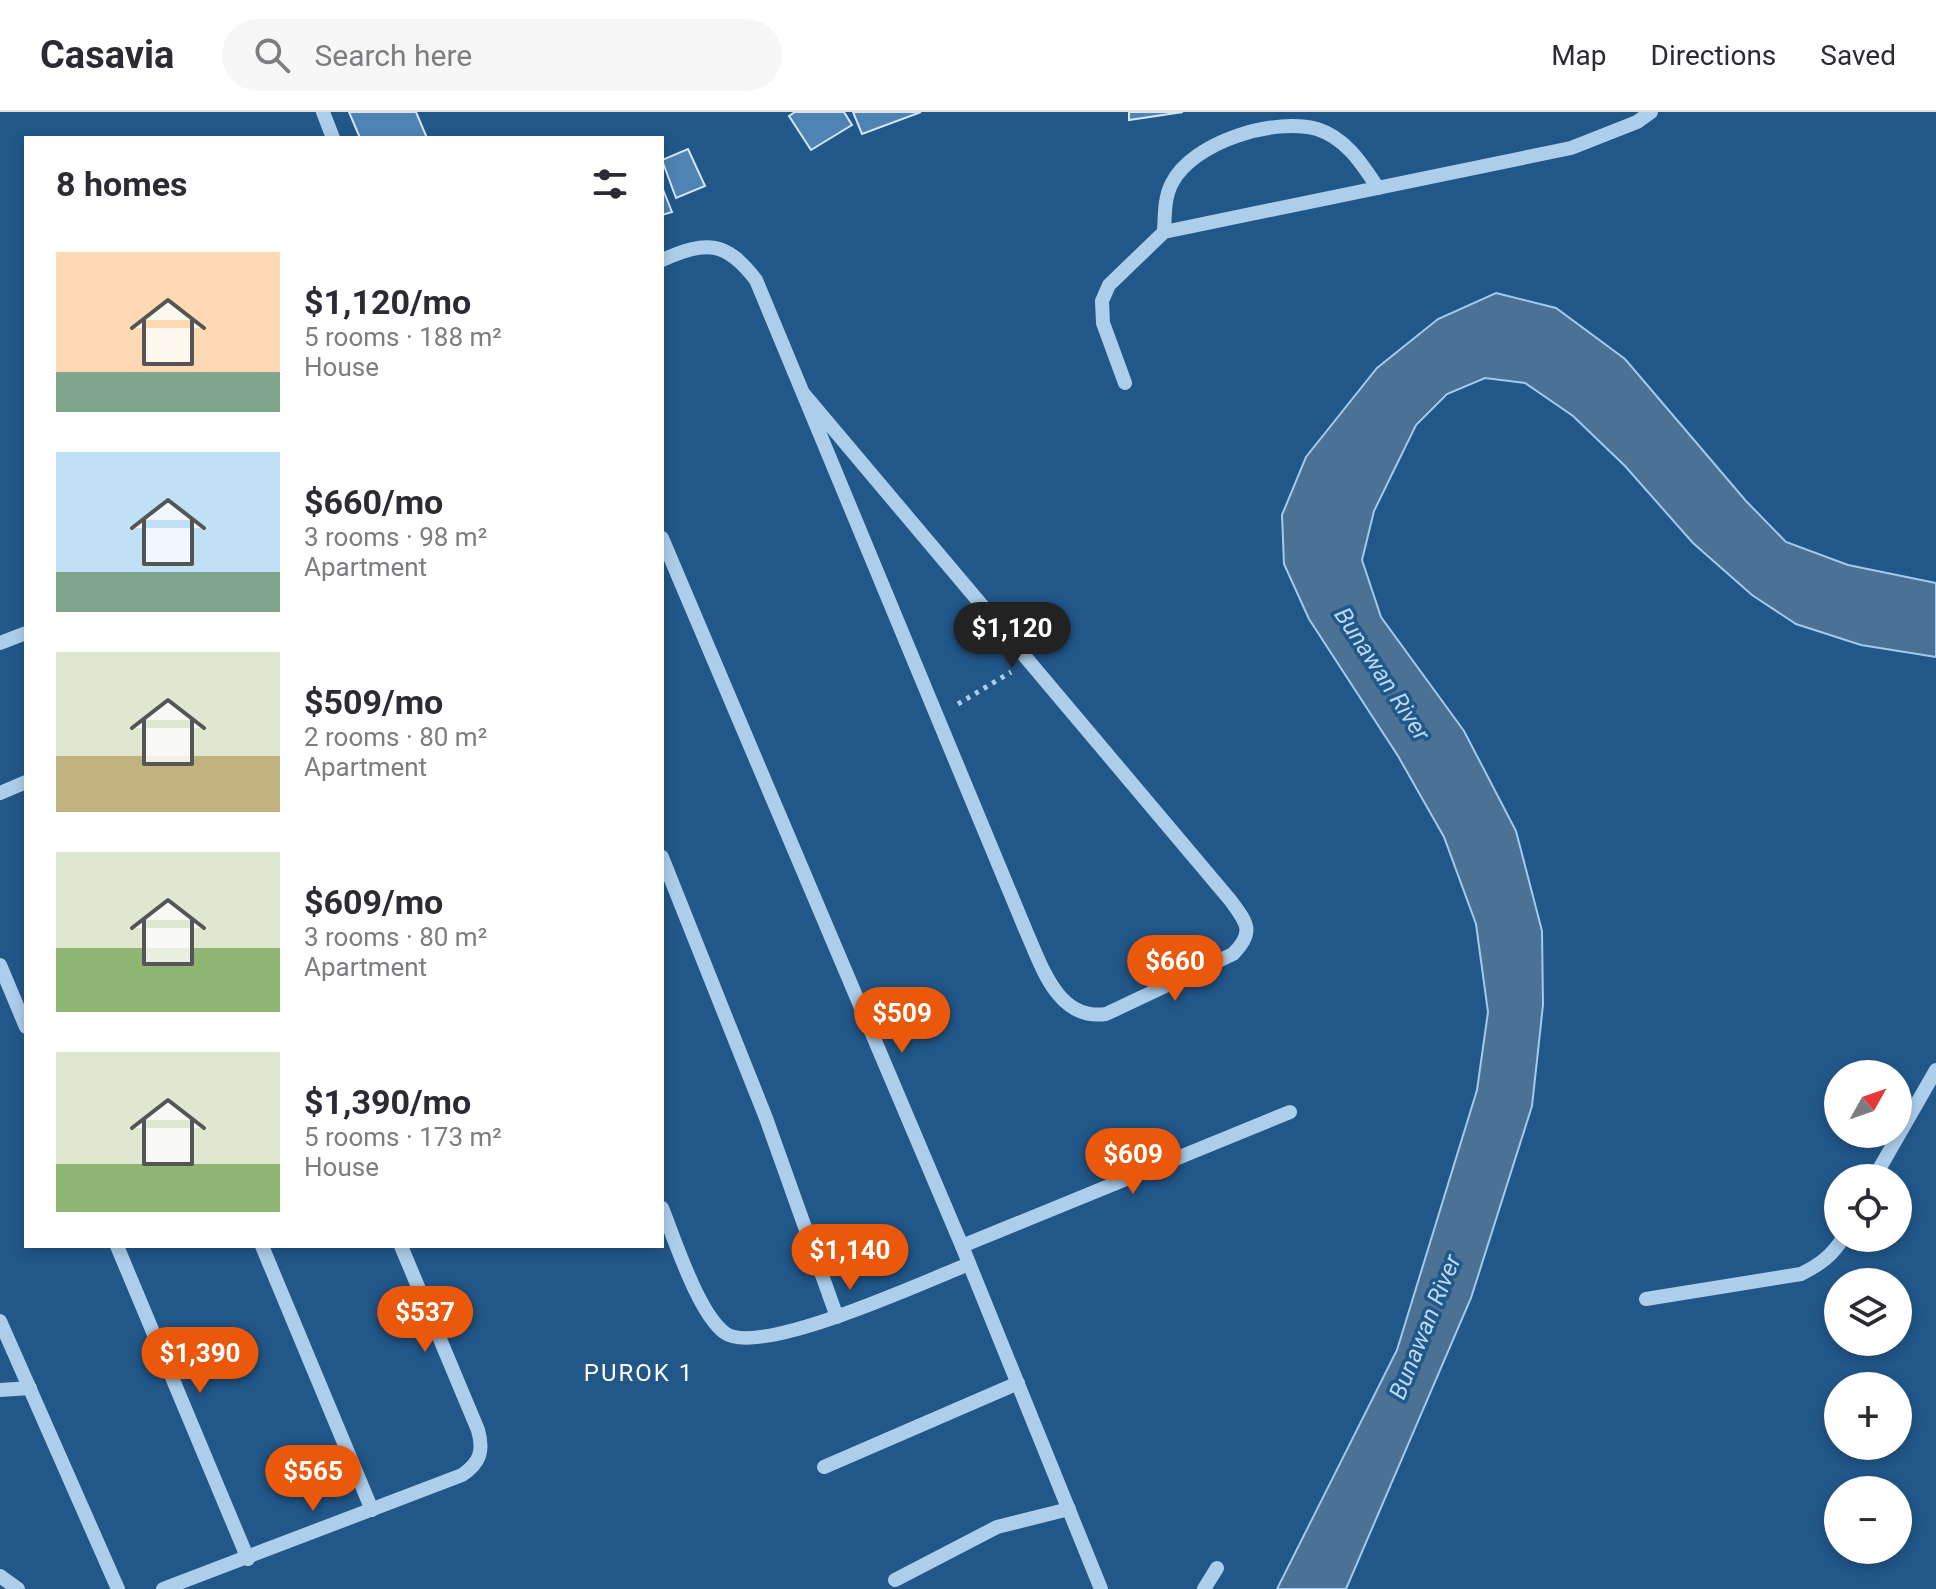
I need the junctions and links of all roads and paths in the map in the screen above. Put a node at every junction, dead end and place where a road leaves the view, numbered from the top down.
1 (323, 112) edge
2 (1651, 112) edge
3 (332, 136) edge
4 (1378, 188) junction
5 (1164, 232) junction
6 (664, 259) edge
7 (1125, 383) dead end
8 (803, 393) junction
9 (664, 543) edge
10 (24, 634) edge
11 (0, 643) edge
12 (1029, 661) junction
13 (939, 716) junction
14 (24, 783) edge
15 (0, 793) edge
16 (664, 862) edge
17 (0, 965) edge
18 (24, 1022) edge
19 (1936, 1070) edge
20 (1290, 1112) dead end
21 (1882, 1164) edge
22 (664, 1213) edge
23 (962, 1246) junction
24 (118, 1248) edge
25 (263, 1248) edge
26 (402, 1248) edge
27 (1833, 1252) edge
28 (969, 1264) junction
29 (1646, 1299) dead end
30 (837, 1317) junction
31 (0, 1321) edge
32 (1018, 1383) junction
33 (30, 1388) junction
34 (0, 1390) edge
35 (824, 1467) dead end
36 (1069, 1509) junction
37 (372, 1510) junction
38 (248, 1559) junction
39 (1217, 1568) dead end
40 (0, 1576) edge
41 (895, 1580) dead end
42 (18, 1589) edge
43 (118, 1589) edge
44 (163, 1589) edge
45 (1101, 1589) edge
46 (1204, 1589) edge

1 - 3 street
2 - 4 street
4 - 5 street
4 - 5 street
5 - 7 street
6 - 8 street
8 - 12 street
8 - 13 street
9 - 23 street
10 - 11 street
12 - 13 path
12 - 13 street
14 - 15 street
16 - 30 street
17 - 18 street
19 - 21 street
20 - 23 street
22 - 30 street
23 - 28 street
24 - 38 street
25 - 37 street
26 - 37 street
27 - 29 street
28 - 30 street
28 - 32 street
31 - 33 street
32 - 35 street
32 - 36 street
33 - 34 street
33 - 43 street
36 - 41 street
36 - 45 street
37 - 38 street
38 - 44 street
39 - 46 street
40 - 42 street

